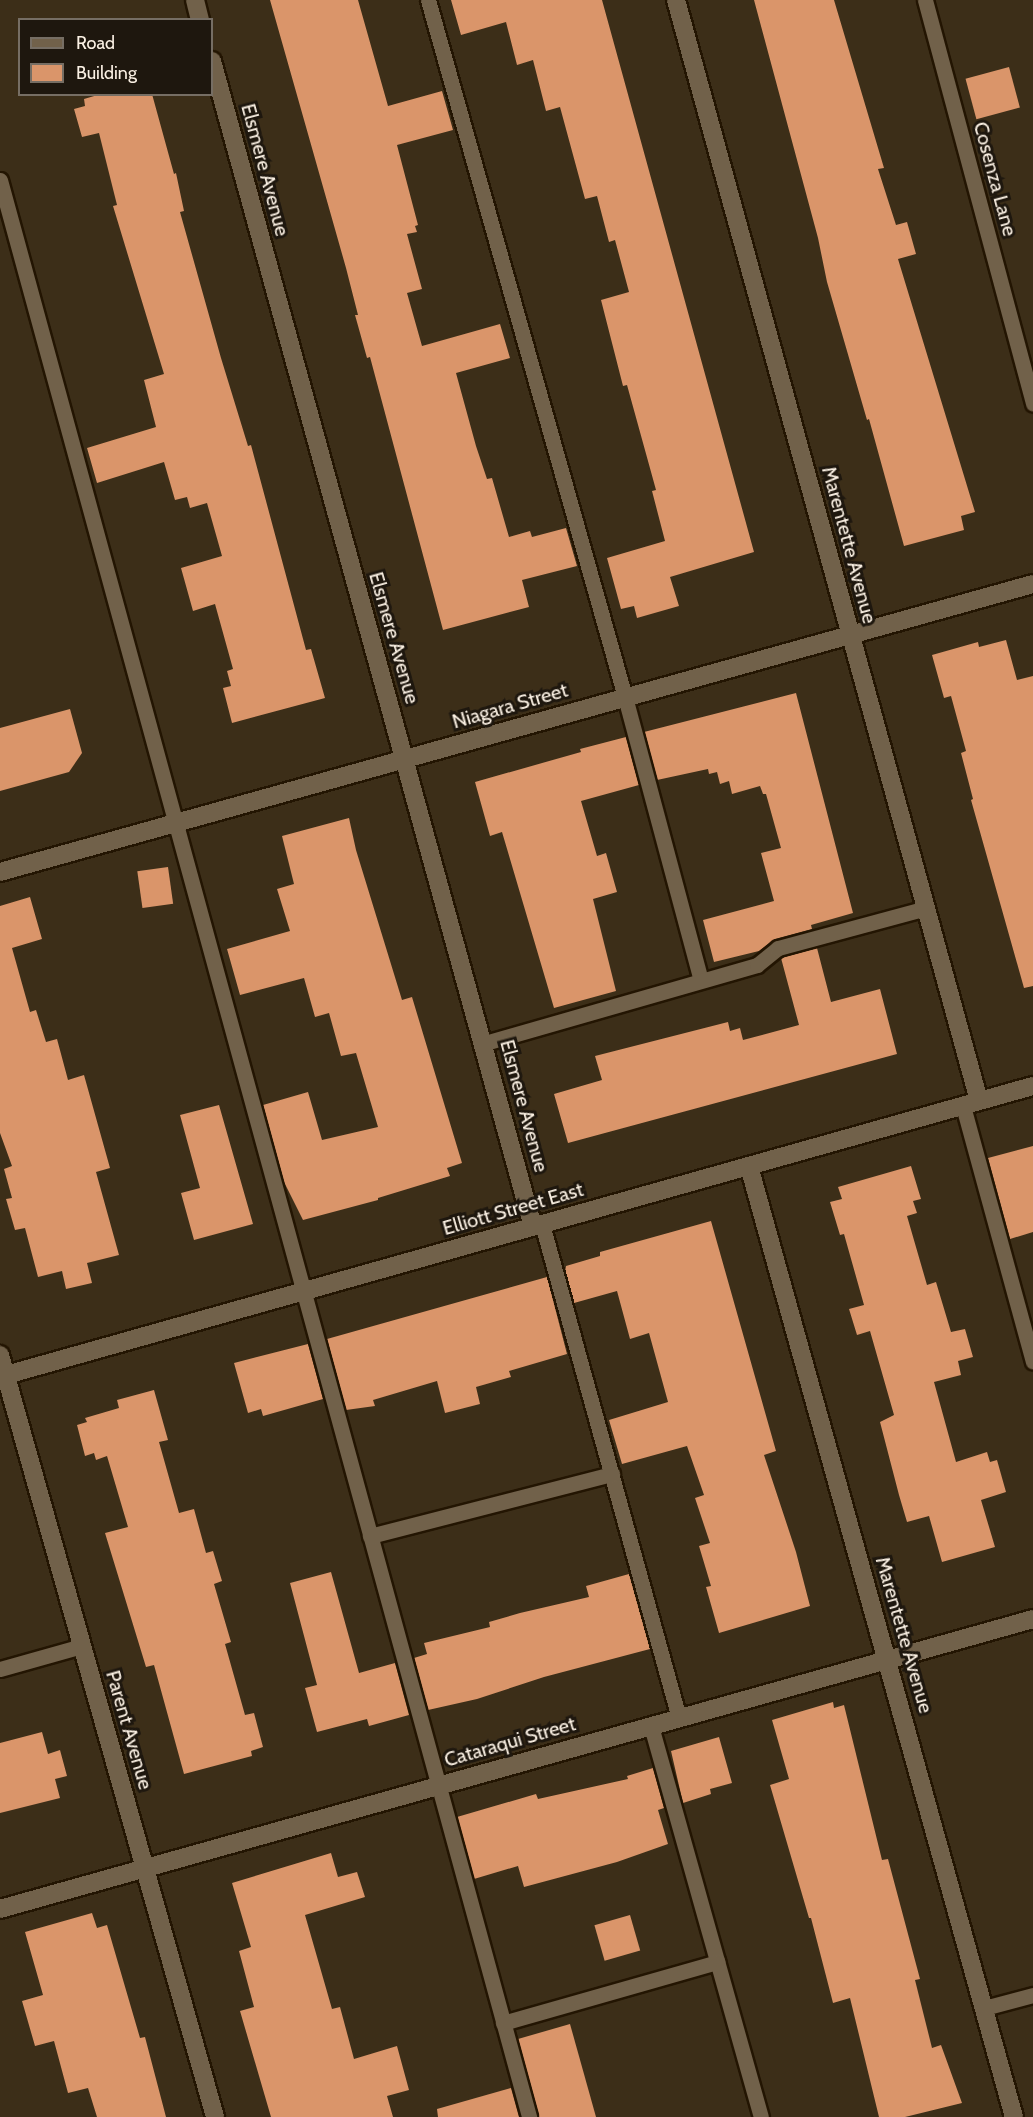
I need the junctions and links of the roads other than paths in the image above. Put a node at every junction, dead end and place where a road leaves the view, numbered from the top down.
1 (195, 0) edge
2 (428, 0) edge
3 (676, 0) edge
4 (925, 0) edge
5 (200, 18) edge
6 (213, 65) edge
7 (0, 180) edge
8 (1033, 404) edge
9 (1033, 584) edge
10 (851, 634) junction
11 (625, 697) junction
12 (404, 759) junction
13 (176, 823) junction
14 (0, 872) edge
15 (926, 908) junction
16 (701, 980) junction
17 (484, 1043) junction
18 (1033, 1086) edge
19 (971, 1104) junction
20 (749, 1166) junction
21 (537, 1225) junction
22 (303, 1291) junction
23 (0, 1355) edge
24 (1033, 1362) edge
25 (6, 1374) junction
26 (612, 1474) junction
27 (370, 1536) junction
28 (1033, 1618) edge
29 (82, 1646) junction
30 (888, 1659) junction
31 (0, 1670) edge
32 (679, 1718) junction
33 (651, 1726) junction
34 (438, 1785) junction
35 (144, 1868) junction
36 (0, 1909) edge
37 (717, 1962) junction
38 (1033, 1995) edge
39 (984, 2008) junction
40 (503, 2023) junction
41 (215, 2117) edge
42 (529, 2117) edge
43 (761, 2117) edge
44 (1014, 2117) edge

1 - 5 street
2 - 11 lane
3 - 10 street, Marentette Avenue
4 - 8 lane, Cosenza Lane
6 - 12 street, Elsmere Avenue
7 - 13 lane
9 - 10 street, Niagara Street
10 - 11 street, Niagara Street
10 - 15 street, Marentette Avenue
11 - 12 street, Niagara Street
11 - 16 lane
12 - 13 street, Niagara Street
12 - 17 street, Elsmere Avenue
13 - 14 street, Niagara Street
13 - 22 lane
15 - 16 lane
15 - 19 street, Marentette Avenue
16 - 17 lane
17 - 21 street, Elsmere Avenue
18 - 19 street, Elliott Street East
19 - 20 street, Elliott Street East
19 - 24 lane
20 - 21 street, Elliott Street East
20 - 30 street, Marentette Avenue
21 - 22 street, Elliott Street East
21 - 26 lane
22 - 25 street, Elliott Street East
22 - 27 lane
23 - 25 street, Parent Avenue
25 - 29 street, Parent Avenue
26 - 27 lane
26 - 32 lane
27 - 34 lane
28 - 30 street, Cataraqui Street
29 - 31 lane
29 - 35 street, Parent Avenue
30 - 32 street, Cataraqui Street
30 - 39 street, Marentette Avenue
32 - 33 street, Cataraqui Street
33 - 34 street, Cataraqui Street
33 - 37 lane
34 - 35 street, Cataraqui Street
34 - 40 lane
35 - 36 street, Cataraqui Street
35 - 41 street, Parent Avenue
37 - 40 lane
37 - 43 lane
38 - 39 lane
39 - 44 street, Marentette Avenue
40 - 42 lane

